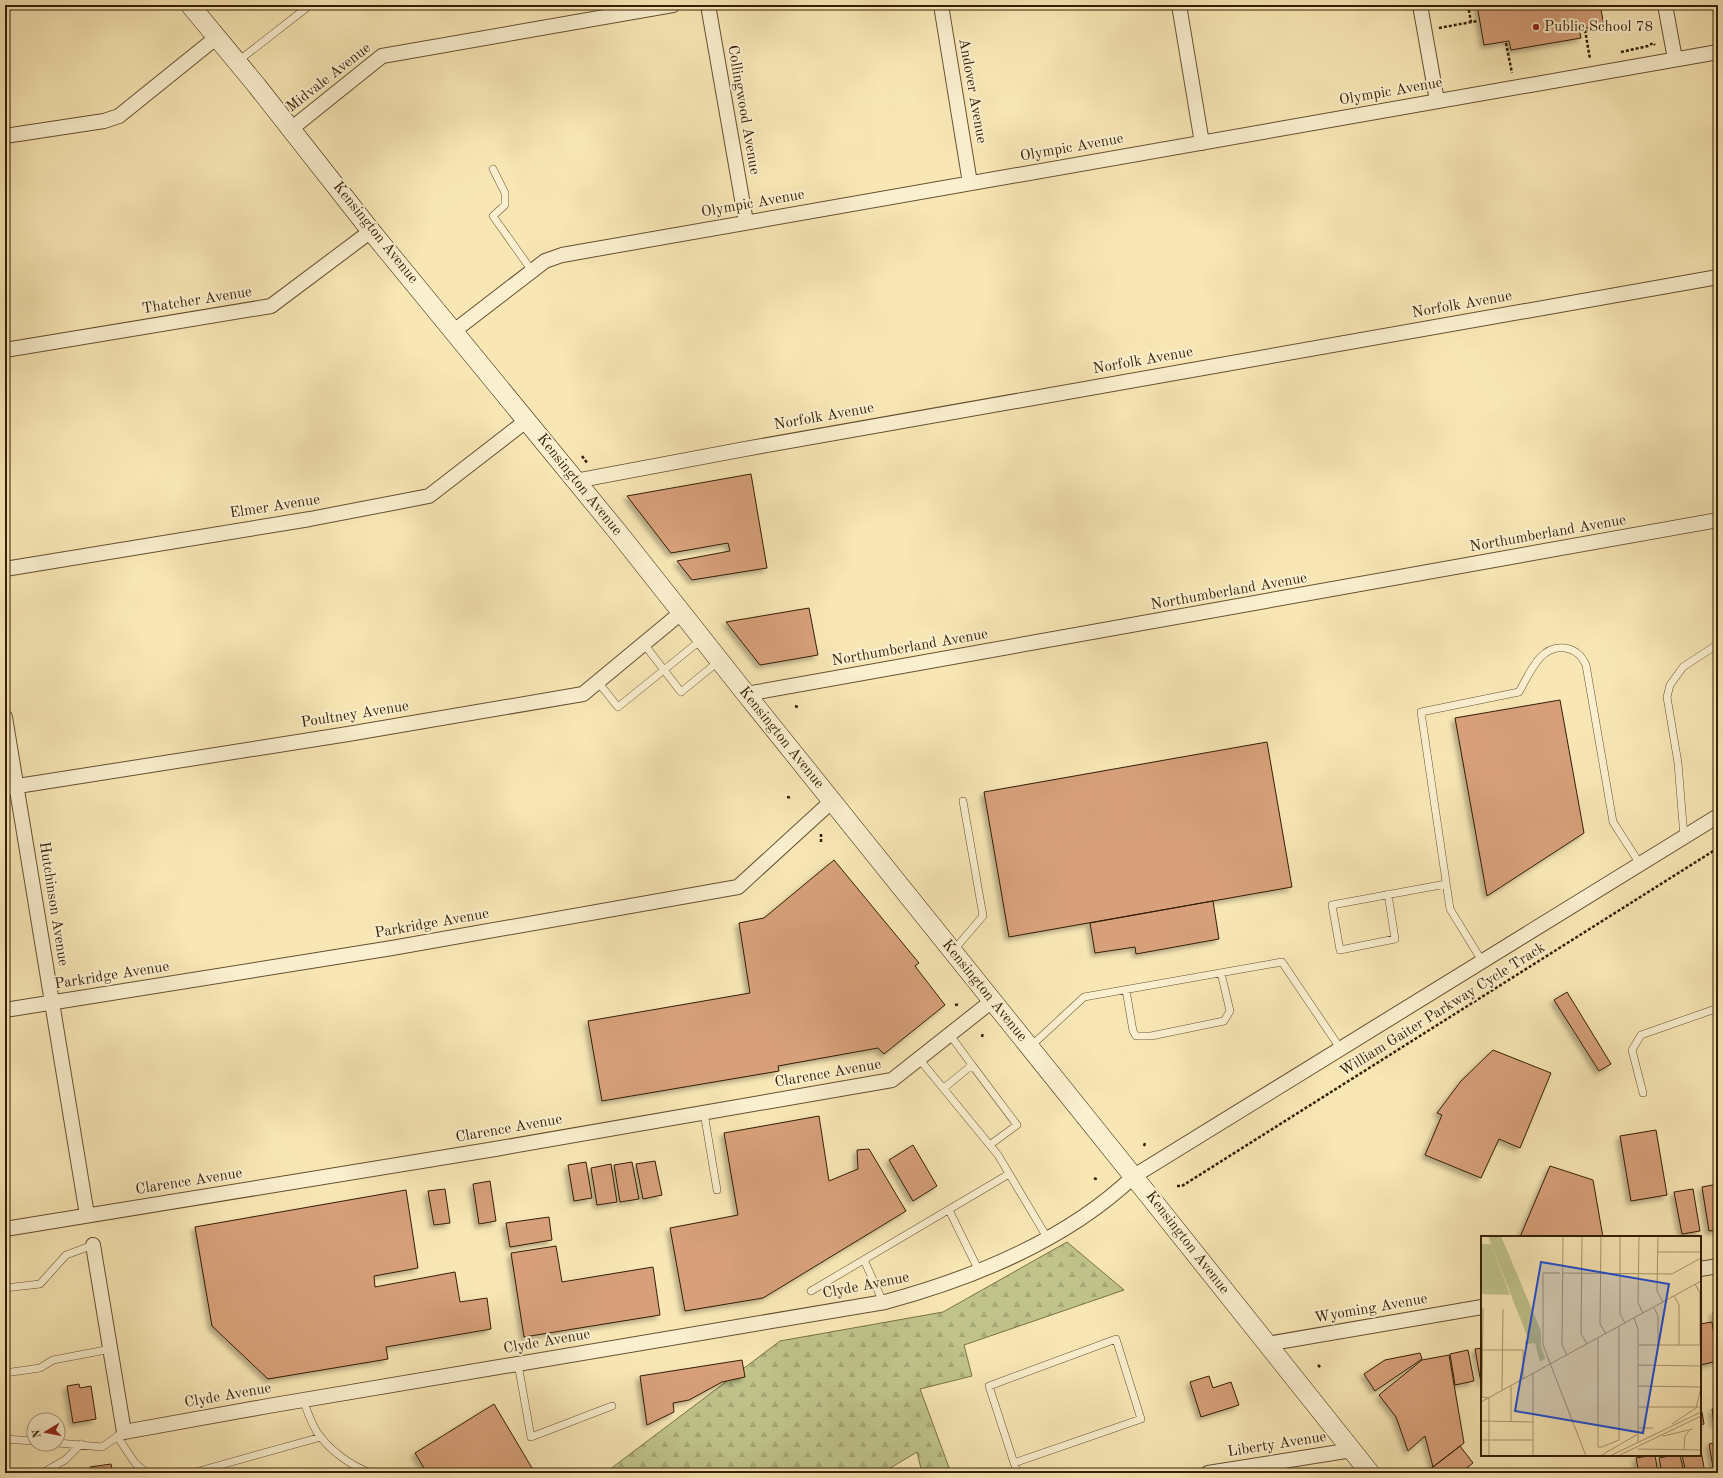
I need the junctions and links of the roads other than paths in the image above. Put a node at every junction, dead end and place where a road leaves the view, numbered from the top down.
1 (190, 5) edge
2 (310, 5) edge
3 (673, 5) edge
4 (708, 5) edge
5 (941, 5) edge
6 (1179, 5) edge
7 (1420, 5) edge
8 (1665, 5) edge
9 (216, 37) junction
10 (1718, 52) edge
11 (1675, 59) junction
12 (237, 62) junction
13 (1437, 101) junction
14 (291, 129) junction
15 (5, 136) edge
16 (1202, 143) junction
17 (493, 169) dead end
18 (970, 184) junction
19 (746, 222) junction
20 (371, 230) junction
21 (532, 271) junction
22 (1718, 277) edge
23 (454, 331) junction
24 (5, 350) edge
25 (526, 421) junction
26 (575, 481) junction
27 (1718, 520) edge
28 (5, 569) edge
29 (682, 612) junction
30 (703, 638) junction
31 (644, 644) junction
32 (1718, 644) edge
33 (720, 661) junction
34 (664, 670) junction
35 (598, 682) junction
36 (746, 694) junction
37 (5, 717) edge
38 (11, 787) edge
39 (832, 801) junction
40 (963, 801) dead end
41 (1718, 816) edge
42 (1684, 837) junction
43 (1640, 864) junction
44 (1446, 884) junction
45 (1388, 894) junction
46 (953, 952) junction
47 (1482, 961) junction
48 (1221, 973) junction
49 (1126, 990) junction
50 (992, 1001) junction
51 (52, 1003) junction
52 (1718, 1008) edge
53 (5, 1010) edge
54 (950, 1035) junction
55 (1030, 1047) junction
56 (1340, 1048) junction
57 (920, 1060) junction
58 (972, 1065) junction
59 (944, 1088) junction
60 (1643, 1093) dead end
61 (704, 1113) junction
62 (991, 1144) junction
63 (1009, 1174) junction
64 (1134, 1176) junction
65 (717, 1190) dead end
66 (949, 1210) junction
67 (86, 1216) junction
68 (5, 1229) edge
69 (1048, 1239) junction
70 (93, 1245) joint
71 (864, 1260) junction
72 (1718, 1266) edge
73 (1701, 1269) edge
74 (979, 1270) junction
75 (5, 1288) edge
76 (811, 1291) dead end
77 (883, 1302) junction
78 (1481, 1307) edge
79 (1267, 1344) junction
80 (112, 1349) junction
81 (518, 1364) junction
82 (5, 1373) edge
83 (303, 1400) junction
84 (612, 1406) dead end
85 (120, 1434) junction
86 (322, 1437) junction
87 (5, 1439) edge
88 (26, 1440) edge
89 (66, 1443) edge
90 (81, 1444) junction
91 (1352, 1450) junction
92 (1014, 1463) junction
93 (1244, 1470) edge
94 (42, 1473) edge
95 (147, 1473) edge
96 (192, 1473) edge
97 (372, 1473) edge
98 (1018, 1473) edge
99 (1208, 1473) edge
100 (1370, 1473) edge

1 - 9 street, Kensington Avenue
2 - 12 lane
3 - 14 street, Midvale Avenue
4 - 19 street, Collingwood Avenue
5 - 18 street, Andover Avenue
6 - 16 street
7 - 13 street
8 - 11 street
9 - 12 street, Kensington Avenue
9 - 15 street
10 - 11 street, Olympic Avenue
11 - 13 street, Olympic Avenue
12 - 14 street, Kensington Avenue
13 - 16 street, Olympic Avenue
14 - 20 street, Kensington Avenue
16 - 18 street, Olympic Avenue
17 - 21 lane
18 - 19 street, Olympic Avenue
19 - 21 street, Olympic Avenue
20 - 23 street, Kensington Avenue
20 - 24 street, Thatcher Avenue
21 - 23 street, Olympic Avenue
22 - 26 street, Norfolk Avenue
23 - 25 street, Kensington Avenue
25 - 26 street, Kensington Avenue
25 - 28 street, Elmer Avenue
26 - 29 street, Kensington Avenue
27 - 36 street, Northumberland Avenue
29 - 30 street, Kensington Avenue
29 - 31 street, Poultney Avenue
30 - 33 street, Kensington Avenue
30 - 34 lane
31 - 34 lane
31 - 35 street, Poultney Avenue
32 - 42 lane
33 - 34 lane
33 - 36 street, Kensington Avenue
34 - 35 lane
35 - 38 street, Poultney Avenue
36 - 39 street, Kensington Avenue
37 - 38 street, Hutchinson Avenue
38 - 51 street, Hutchinson Avenue
39 - 46 street, Kensington Avenue
39 - 51 street, Parkridge Avenue
40 - 46 lane
41 - 42 street, Clyde Avenue
42 - 43 street, Clyde Avenue
43 - 44 lane
43 - 47 street, Clyde Avenue
44 - 45 lane
44 - 47 lane
45 - 45 lane
46 - 50 street, Kensington Avenue
47 - 56 street, Clyde Avenue
48 - 49 lane
48 - 49 lane
48 - 56 lane
49 - 55 lane
50 - 54 street, Clarence Avenue
50 - 55 street, Kensington Avenue
51 - 53 street, Parkridge Avenue
51 - 67 street, Hutchinson Avenue
52 - 60 lane
54 - 57 street, Clarence Avenue
54 - 58 lane
55 - 64 street, Kensington Avenue
56 - 64 street, Clyde Avenue
57 - 59 lane
57 - 61 street, Clarence Avenue
58 - 59 lane
58 - 62 lane
59 - 62 lane
61 - 65 lane
61 - 67 street, Clarence Avenue
62 - 63 lane
63 - 66 lane
63 - 69 lane
64 - 69 street, Clyde Avenue
64 - 79 street, Kensington Avenue
66 - 71 lane
66 - 74 lane
67 - 68 street, Clarence Avenue
69 - 74 street, Clyde Avenue
70 - 75 lane
70 - 80 street
71 - 76 lane
71 - 77 lane
72 - 73 street
74 - 77 street, Clyde Avenue
77 - 81 street, Clyde Avenue
78 - 79 street, Wyoming Avenue
79 - 91 street, Kensington Avenue
80 - 82 lane
80 - 85 street
81 - 83 street, Clyde Avenue
81 - 84 lane
83 - 85 street, Clyde Avenue
83 - 86 lane
85 - 90 lane
85 - 95 lane
86 - 96 lane
86 - 97 lane
87 - 88 lane
89 - 90 lane
90 - 94 lane
91 - 93 street, Liberty Avenue
91 - 100 street, Kensington Avenue
92 - 92 lane
92 - 98 lane
93 - 99 street, Liberty Avenue

